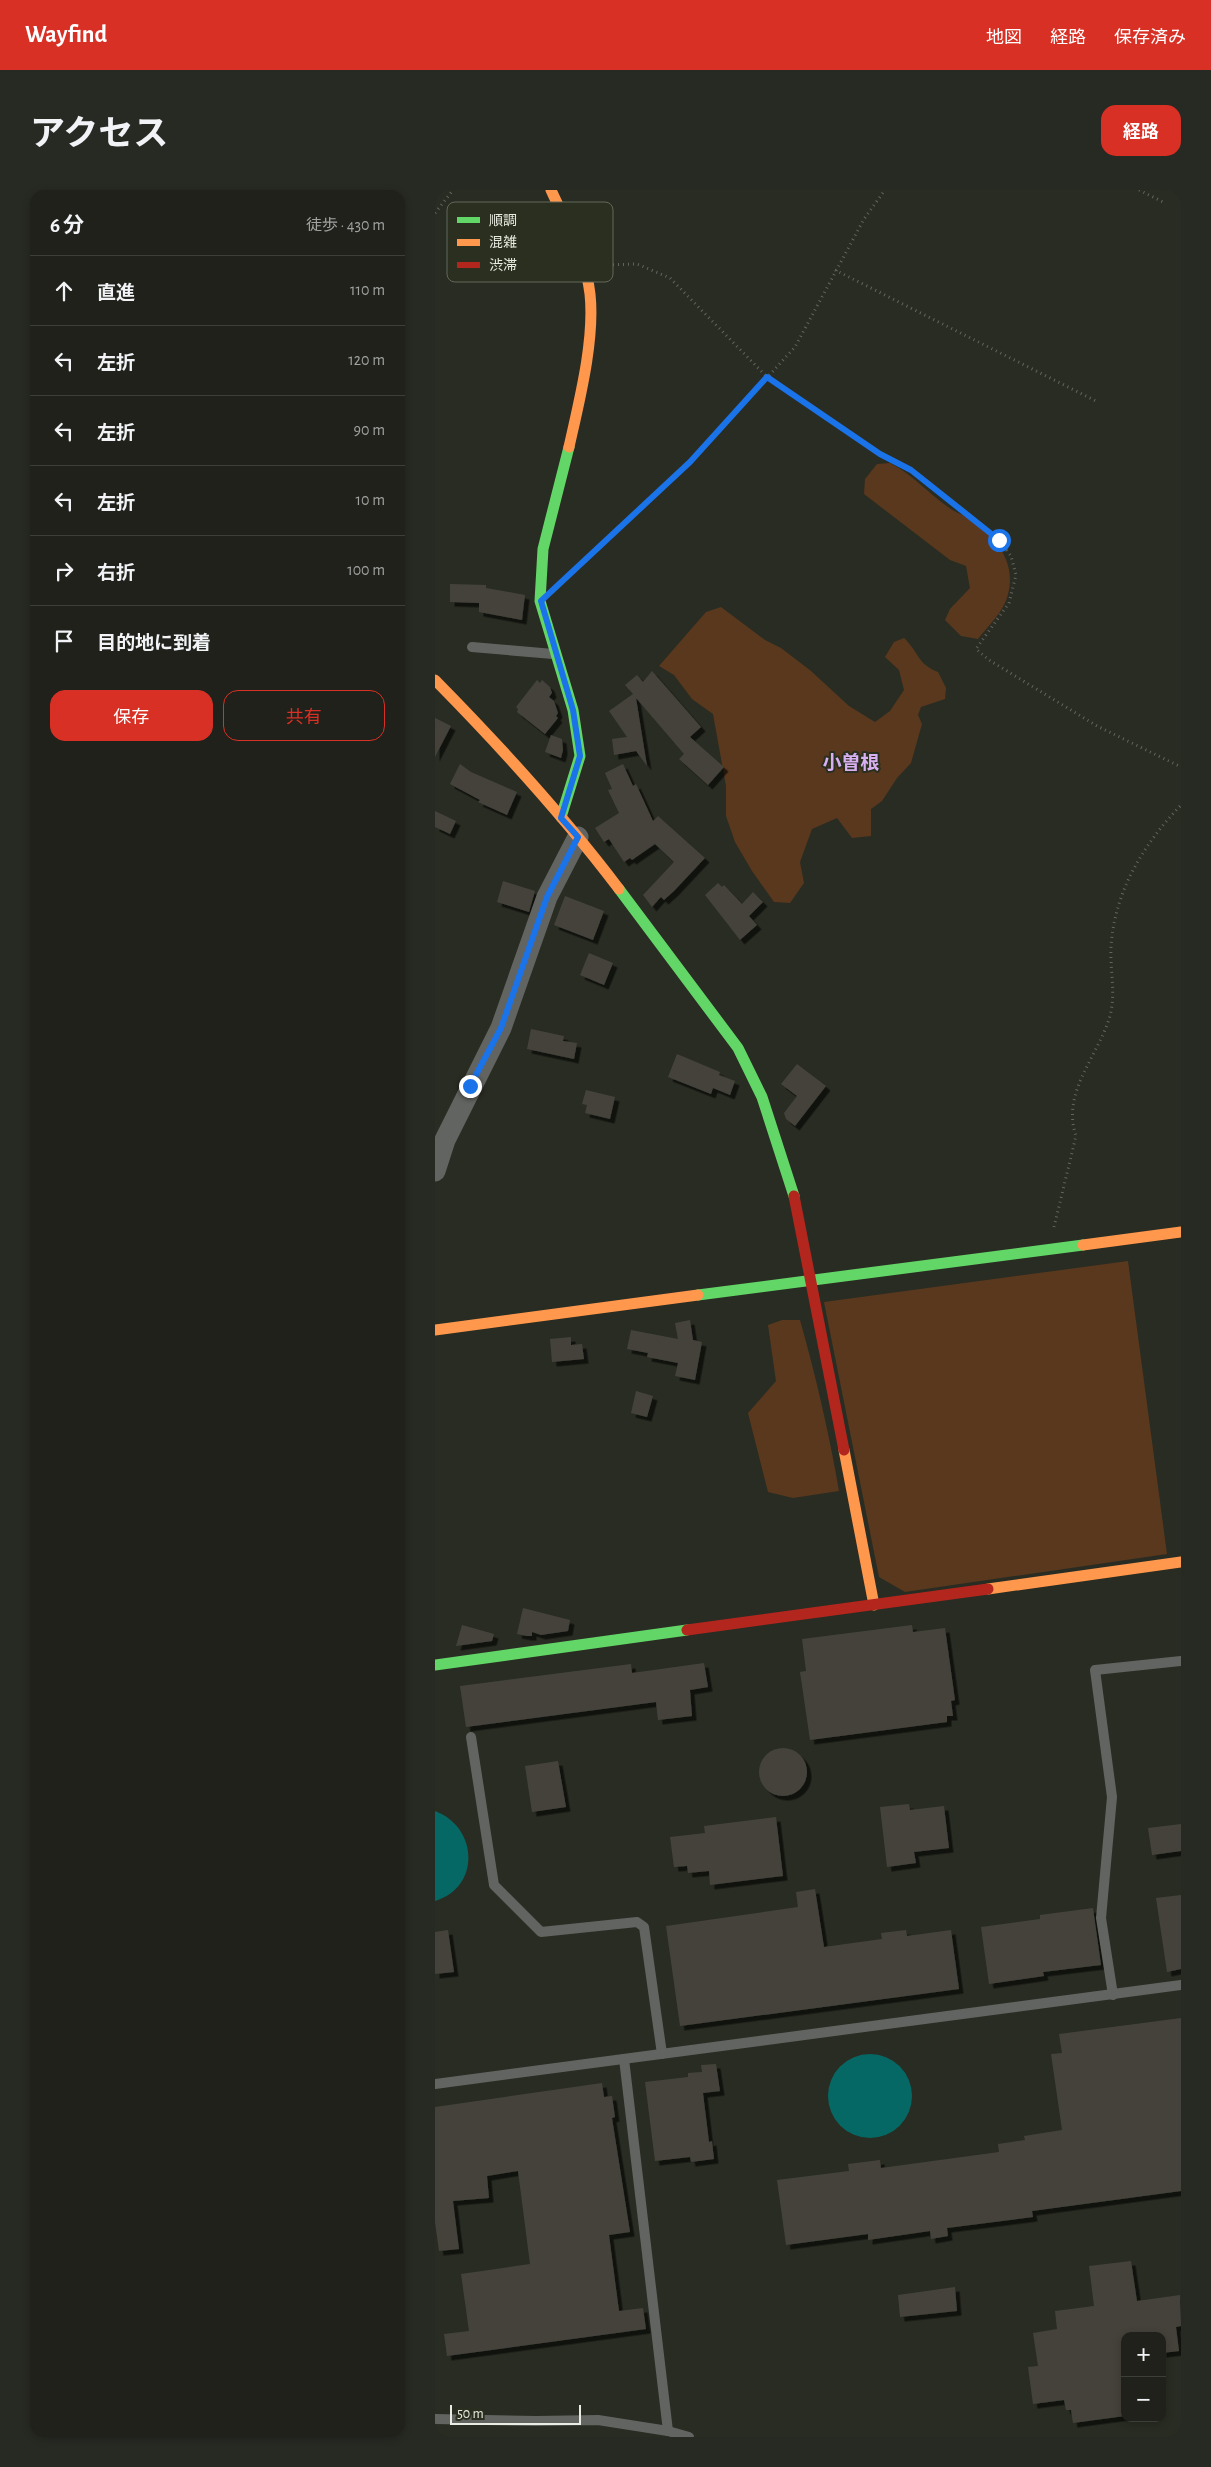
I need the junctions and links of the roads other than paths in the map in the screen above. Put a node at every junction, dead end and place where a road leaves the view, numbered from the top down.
1 (551, 190) edge
2 (556, 202) edge
3 (587, 282) edge
4 (472, 647) dead end
5 (557, 654) junction
6 (435, 680) edge
7 (561, 818) junction
8 (578, 837) junction
9 (435, 1170) edge
10 (1181, 1232) edge
11 (812, 1280) junction
12 (435, 1330) edge
13 (1181, 1562) edge
14 (874, 1605) junction
15 (1181, 1661) edge
16 (435, 1664) edge
17 (471, 1737) dead end
18 (1181, 1985) edge
19 (1113, 1995) junction
20 (662, 2054) junction
21 (624, 2059) junction
22 (435, 2084) edge
23 (435, 2419) edge
24 (668, 2431) junction
25 (689, 2437) edge

1 - 2 street
3 - 5 street
4 - 5 lane
5 - 7 street
6 - 7 street
7 - 8 street
8 - 9 street
8 - 11 street
10 - 11 street
11 - 12 street
11 - 14 street
13 - 14 street
14 - 16 street
15 - 19 lane
17 - 20 lane
18 - 19 lane
19 - 20 lane
20 - 21 lane
21 - 22 lane
21 - 24 lane
23 - 24 lane
24 - 25 lane

